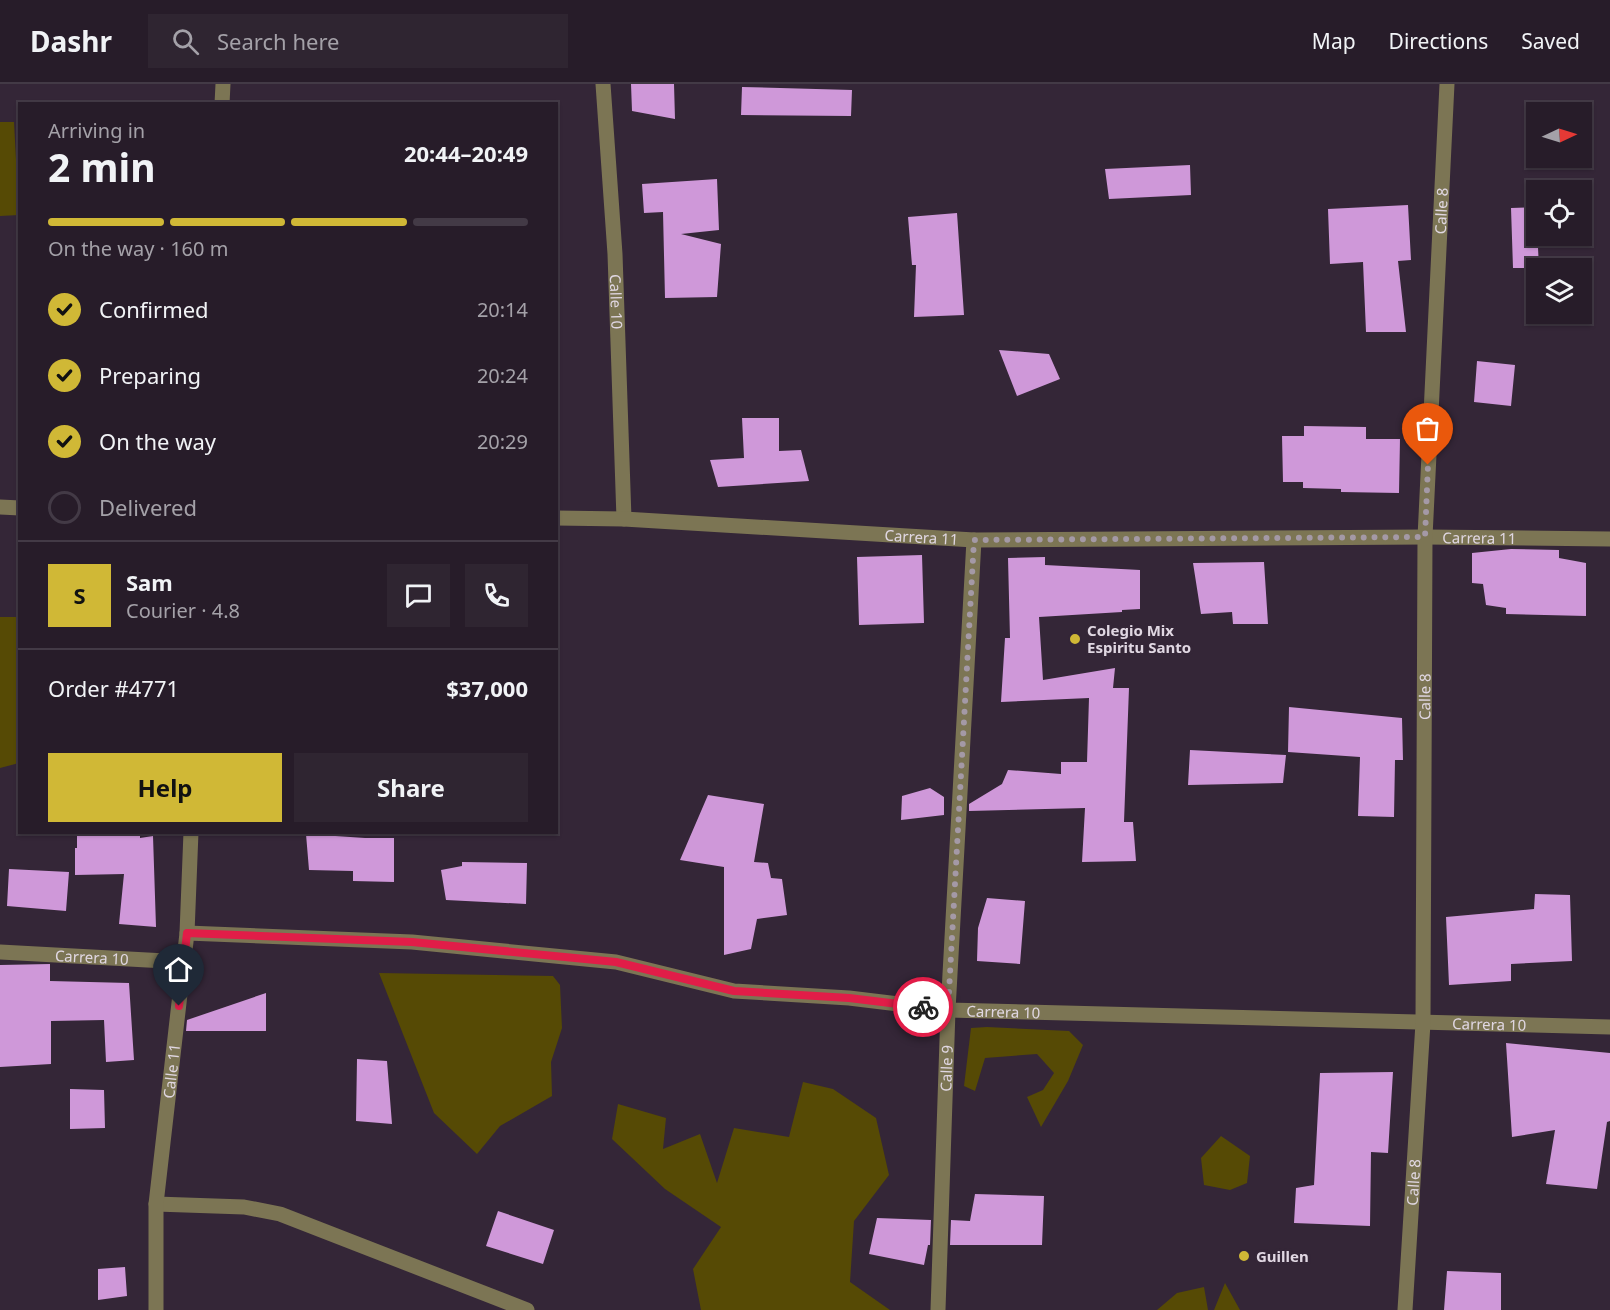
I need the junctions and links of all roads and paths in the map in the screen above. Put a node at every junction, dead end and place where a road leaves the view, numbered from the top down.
1 (223, 84) edge
2 (603, 84) edge
3 (1447, 84) edge
4 (222, 102) edge
5 (0, 507) edge
6 (18, 507) edge
7 (558, 518) edge
8 (624, 519) junction
9 (1425, 537) junction
10 (1610, 539) edge
11 (974, 540) junction
12 (191, 834) edge
13 (187, 933) junction
14 (0, 952) edge
15 (184, 962) junction
16 (948, 1010) junction
17 (1423, 1023) junction
18 (1610, 1027) edge
19 (156, 1204) junction
20 (156, 1310) edge
21 (527, 1310) edge
22 (938, 1310) edge
23 (1405, 1310) edge

1 - 4 street
2 - 8 street, Calle 10
3 - 9 street, Calle 8
5 - 6 street
7 - 8 street, Carrera 11
8 - 11 street, Carrera 11
9 - 10 street, Carrera 11
9 - 11 street, Carrera 11
9 - 17 street, Calle 8
11 - 16 street, Calle 9
12 - 13 street, Calle 11
13 - 15 street, Calle 11
13 - 16 street, Carrera 10
14 - 15 street, Carrera 10
15 - 19 street, Calle 11
16 - 17 street, Carrera 10
16 - 22 street, Calle 9
17 - 18 street, Carrera 10
17 - 23 street, Calle 8
19 - 20 street, Calle 11
19 - 21 street

